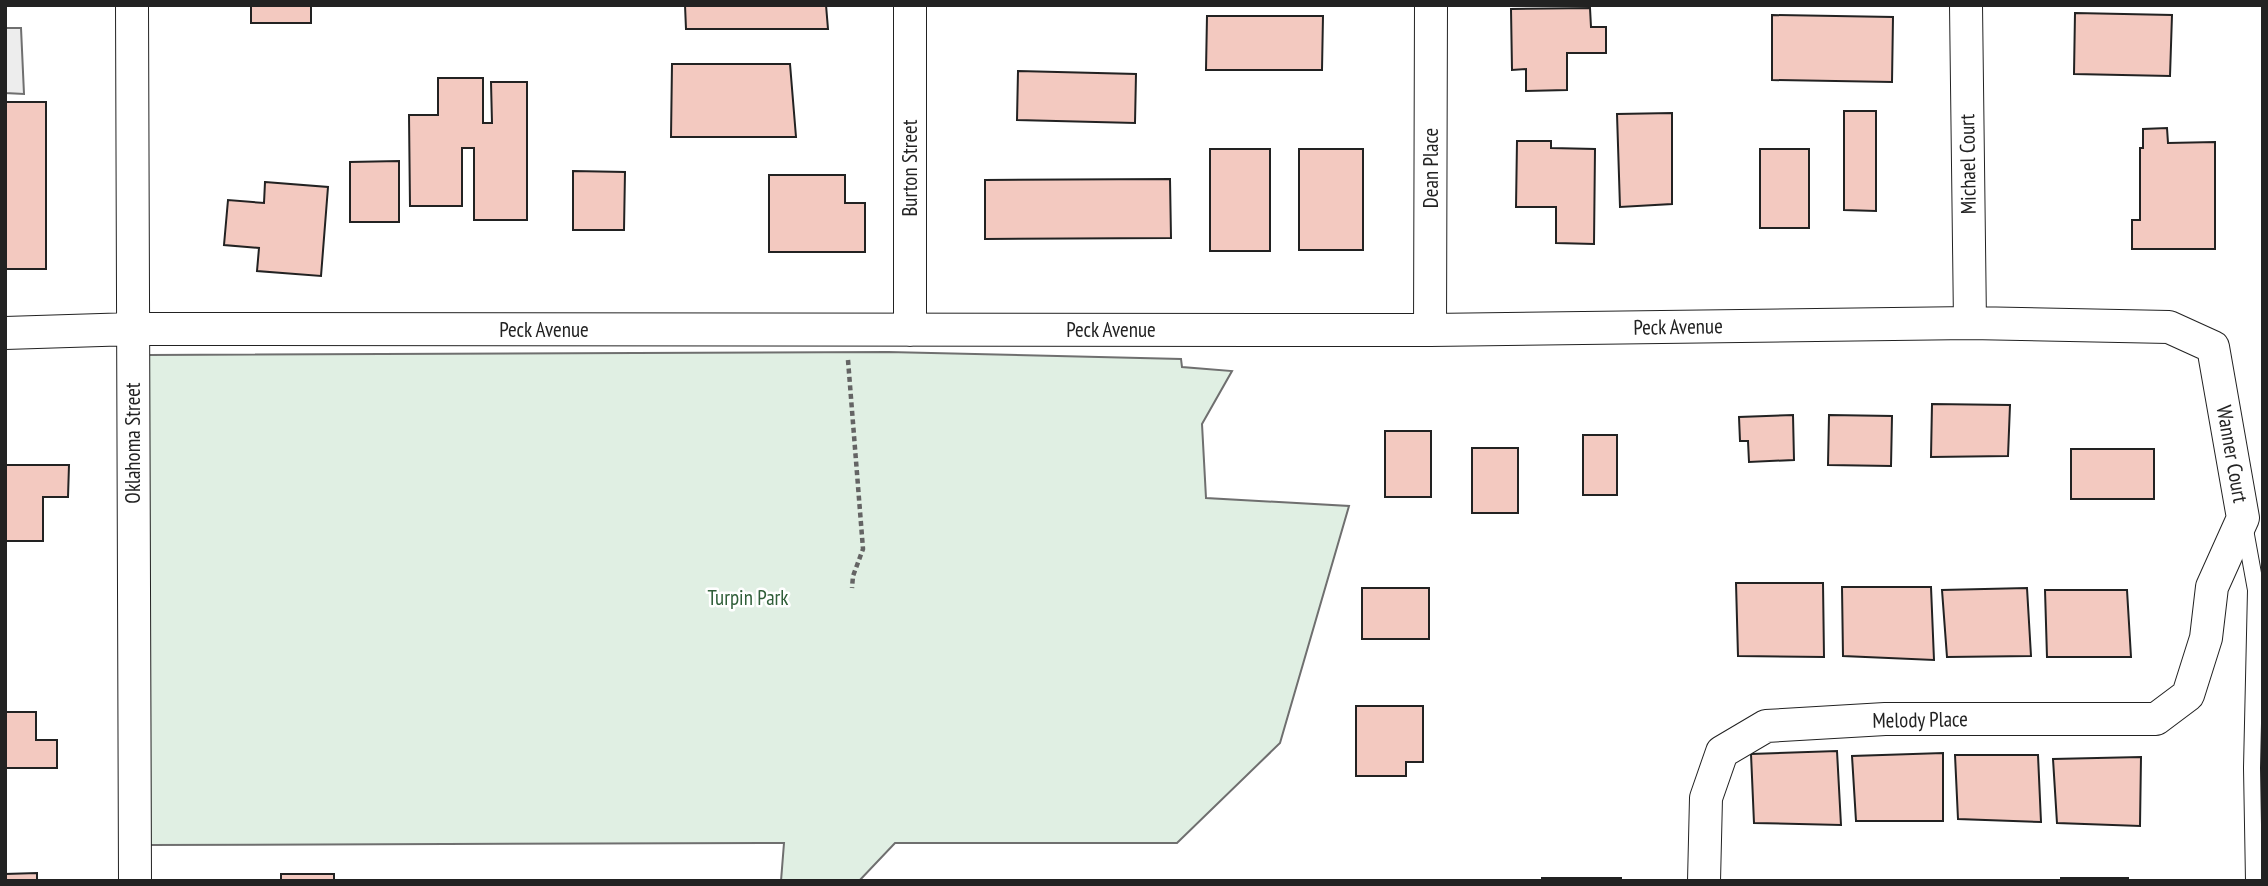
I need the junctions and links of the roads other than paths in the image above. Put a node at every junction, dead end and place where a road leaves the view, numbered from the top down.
1 (132, 5) edge
2 (910, 5) edge
3 (1432, 5) edge
4 (1966, 5) edge
5 (1970, 323) junction
6 (133, 329) junction
7 (911, 330) junction
8 (1430, 330) junction
9 (5, 333) edge
10 (2213, 347) joint
11 (2243, 518) junction
12 (2206, 638) joint
13 (135, 881) edge
14 (1704, 881) edge
15 (2254, 881) edge

1 - 6 street, Oklahoma Street
2 - 7 street, Burton Street
3 - 8 street, Dean Place
4 - 5 street, Michael Court
5 - 8 street, Peck Avenue
5 - 10 street, Peck Avenue
6 - 7 street, Peck Avenue
6 - 9 street, Peck Avenue
6 - 13 street, Oklahoma Street
7 - 8 street, Peck Avenue
10 - 11 street, Wanner Court
11 - 12 street, Wanner Court
11 - 15 lane
12 - 14 street, Melody Place

